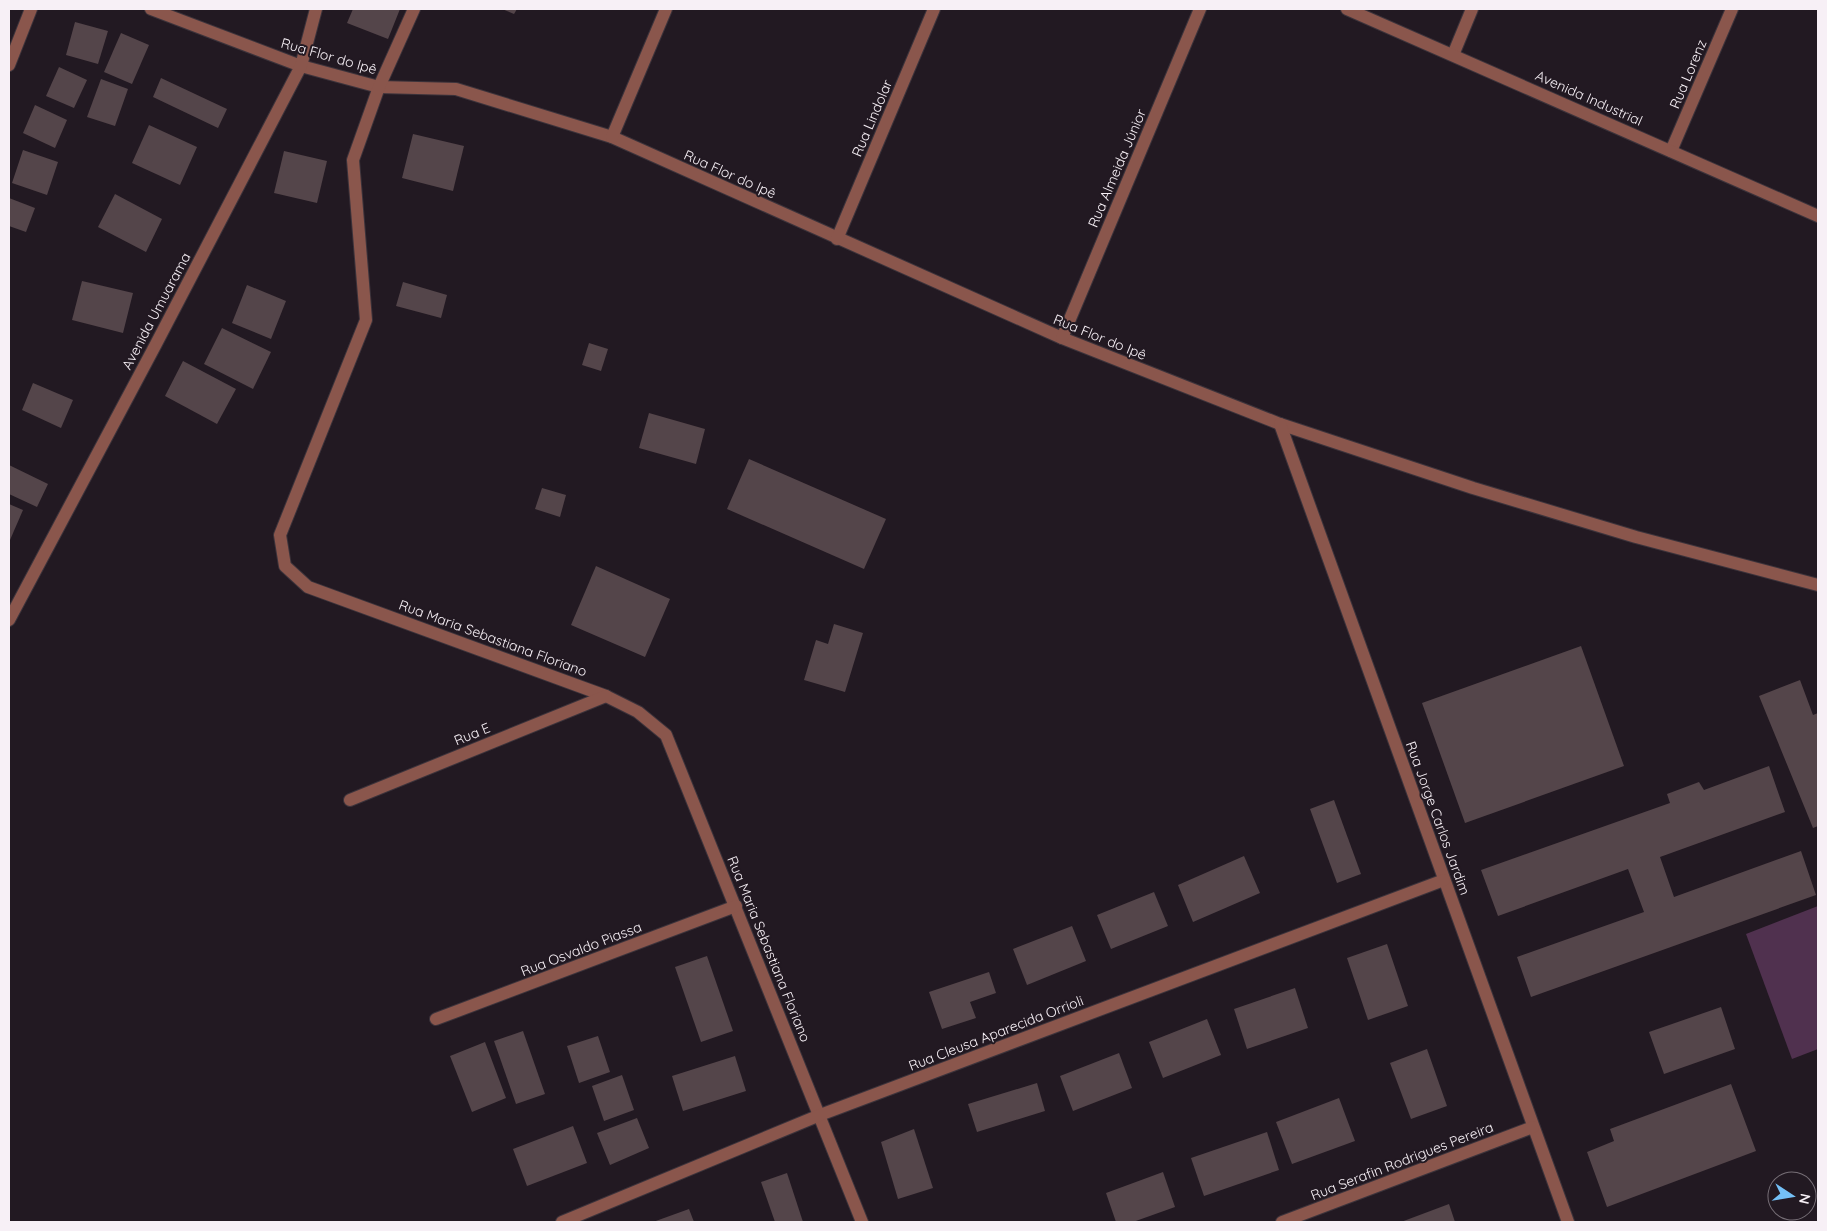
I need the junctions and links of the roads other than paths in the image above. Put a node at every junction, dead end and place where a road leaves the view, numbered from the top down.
1 (32, 9) edge
2 (151, 9) edge
3 (316, 9) edge
4 (414, 9) edge
5 (666, 9) edge
6 (934, 9) edge
7 (1200, 9) edge
8 (1347, 9) edge
9 (1472, 9) edge
10 (1732, 9) edge
11 (1453, 55) junction
12 (9, 65) edge
13 (300, 66) junction
14 (379, 86) junction
15 (612, 137) junction
16 (1671, 151) junction
17 (1818, 216) edge
18 (837, 239) junction
19 (1062, 338) junction
20 (1280, 424) junction
21 (1818, 585) edge
22 (9, 620) edge
23 (606, 696) junction
24 (350, 800) dead end
25 (1444, 880) junction
26 (736, 906) junction
27 (436, 1019) dead end
28 (820, 1115) junction
29 (1533, 1127) junction
30 (562, 1222) edge
31 (862, 1222) edge
32 (1282, 1222) edge
33 (1568, 1222) edge

1 - 12 street
2 - 13 street, Rua Flor do Ipê
3 - 13 street, Avenida Umuarama
4 - 14 street
5 - 15 street
6 - 18 street, Rua Lindolar
7 - 19 street, Rua Almeida Júnior
8 - 11 street, Avenida Industrial
9 - 11 street
10 - 16 street, Rua Lorenz
11 - 16 street, Avenida Industrial
13 - 14 street, Rua Flor do Ipê
13 - 22 street, Avenida Umuarama
14 - 15 street, Rua Flor do Ipê
14 - 23 street, Rua Maria Sebastiana Floriano
15 - 18 street, Rua Flor do Ipê
16 - 17 street, Avenida Industrial
18 - 19 street, Rua Flor do Ipê
19 - 20 street, Rua Flor do Ipê
20 - 21 street, Rua Flor do Ipê
20 - 25 street, Rua Jorge Carlos Jardim
23 - 24 street, Rua E
23 - 26 street, Rua Maria Sebastiana Floriano
25 - 28 street, Rua Cleusa Aparecida Orrioli
25 - 29 street, Rua Jorge Carlos Jardim
26 - 27 street, Rua Osvaldo Piassa
26 - 28 street, Rua Maria Sebastiana Floriano
28 - 30 street, Rua Cleusa Aparecida Orrioli
28 - 31 street, Rua Maria Sebastiana Floriano
29 - 32 street, Rua Serafin Rodrigues Pereira
29 - 33 street, Rua Jorge Carlos Jardim

